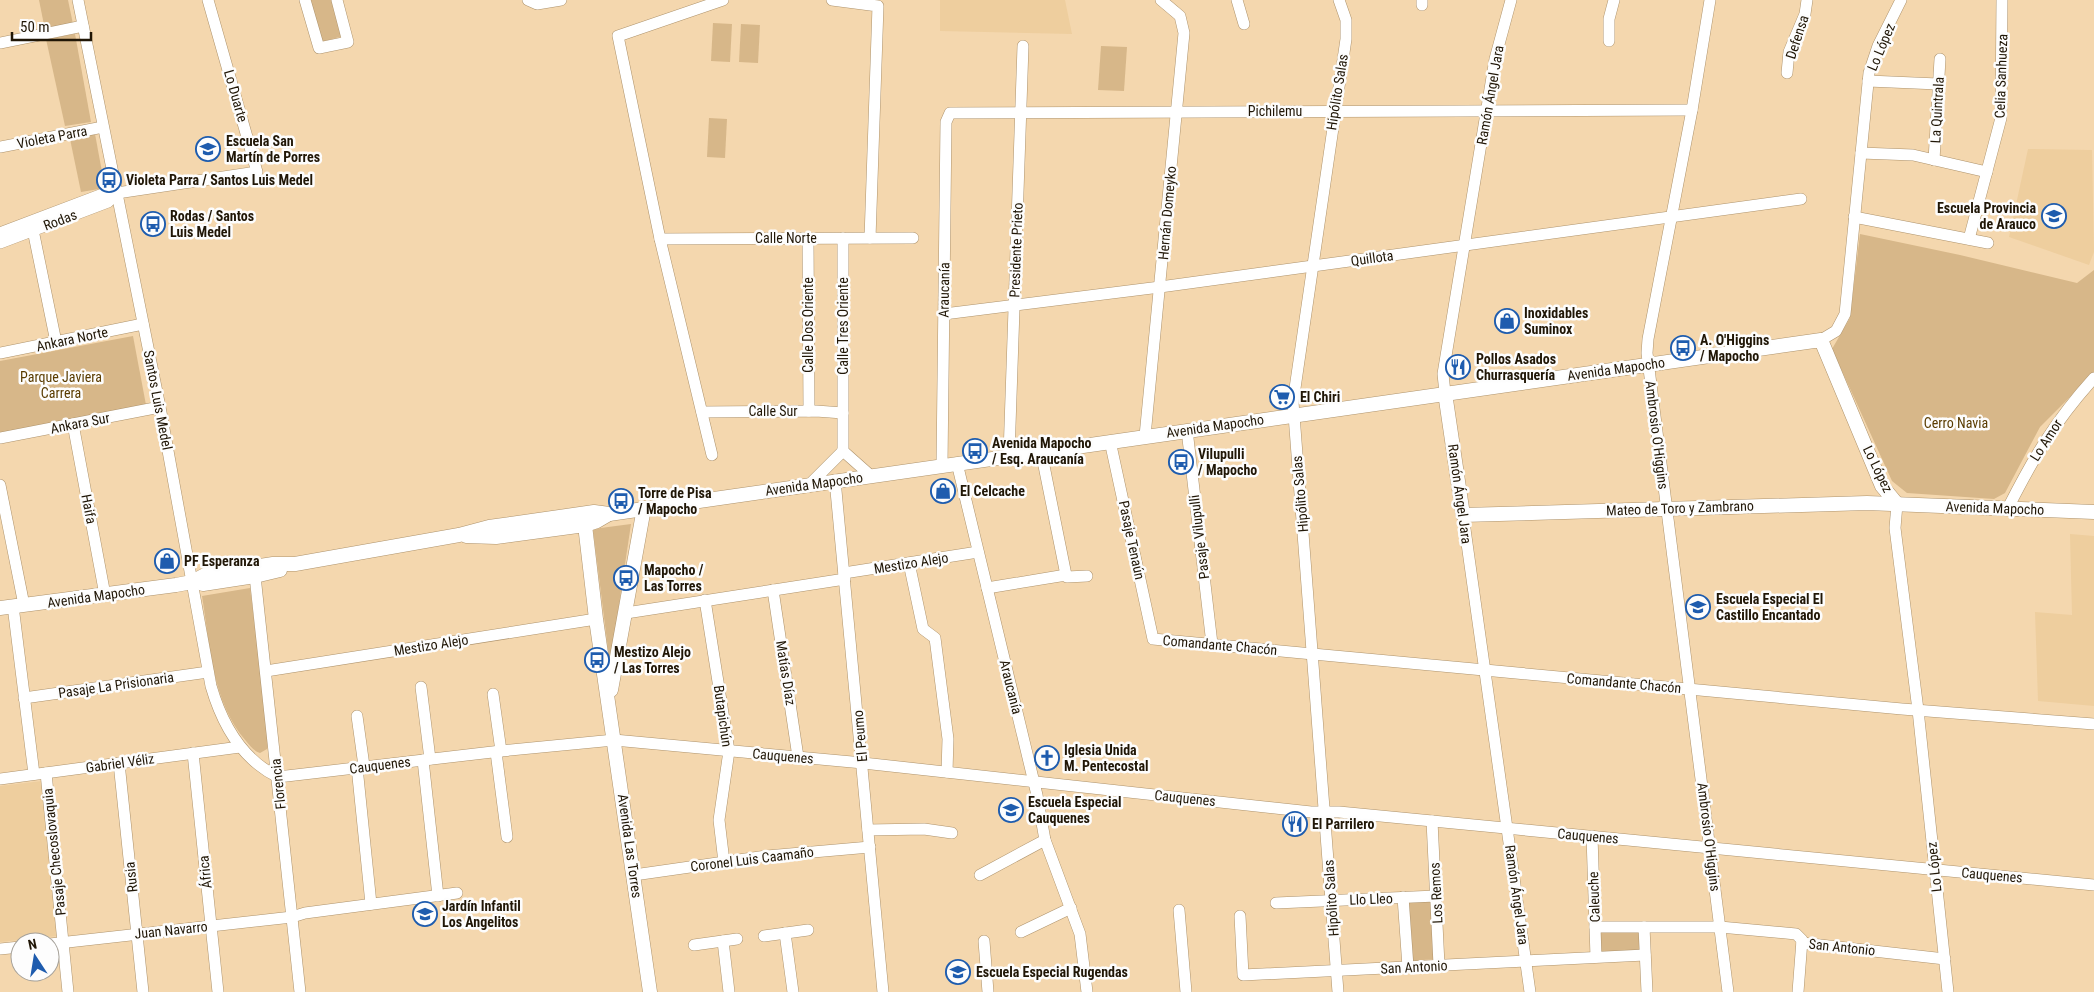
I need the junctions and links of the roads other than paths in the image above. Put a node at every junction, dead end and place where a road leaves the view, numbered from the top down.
1 (78, 0) edge
2 (208, 0) edge
3 (305, 0) edge
4 (337, 0) edge
5 (561, 0) edge
6 (723, 0) edge
7 (832, 0) edge
8 (1160, 0) edge
9 (1237, 0) edge
10 (1339, 0) edge
11 (1512, 0) edge
12 (1614, 0) edge
13 (1710, 0) edge
14 (1807, 0) edge
15 (1901, 0) edge
16 (2002, 0) edge
17 (532, 2) edge
18 (1244, 24) dead end
19 (83, 26) junction
20 (1609, 40) dead end
21 (0, 43) edge
22 (1023, 46) dead end
23 (1940, 59) dead end
24 (1787, 73) dead end
25 (1868, 81) junction
26 (1938, 84) junction
27 (1692, 110) junction
28 (1334, 111) junction
29 (1487, 111) junction
30 (1020, 112) junction
31 (1176, 112) junction
32 (948, 115) joint
33 (104, 127) junction
34 (0, 147) edge
35 (1861, 153) junction
36 (1934, 160) junction
37 (1987, 172) junction
38 (117, 191) junction
39 (1800, 199) dead end
40 (1672, 216) junction
41 (1854, 217) junction
42 (33, 230) junction
43 (0, 233) edge
44 (808, 238) junction
45 (843, 238) junction
46 (870, 238) junction
47 (913, 238) dead end
48 (660, 239) junction
49 (1969, 239) junction
50 (0, 243) edge
51 (1988, 243) dead end
52 (1464, 245) junction
53 (1312, 266) junction
54 (1160, 287) junction
55 (1014, 305) junction
56 (944, 314) junction
57 (144, 324) junction
58 (1821, 340) junction
59 (56, 342) junction
60 (0, 353) edge
61 (1648, 364) junction
62 (2094, 378) edge
63 (1445, 393) junction
64 (160, 407) junction
65 (809, 411) junction
66 (702, 412) junction
67 (843, 413) junction
68 (1293, 415) junction
69 (73, 424) junction
70 (1187, 430) junction
71 (1145, 436) junction
72 (0, 438) edge
73 (1110, 441) junction
74 (844, 451) junction
75 (1041, 451) junction
76 (712, 455) dead end
77 (1009, 455) junction
78 (957, 463) junction
79 (942, 465) junction
80 (870, 475) junction
81 (835, 480) junction
82 (810, 484) junction
83 (0, 485) edge
84 (1882, 486) junction
85 (1867, 503) junction
86 (1897, 504) junction
87 (644, 508) junction
88 (1667, 508) junction
89 (2008, 508) junction
90 (2094, 512) edge
91 (609, 514) junction
92 (1464, 515) junction
93 (585, 525) junction
94 (459, 535) junction
95 (978, 552) junction
96 (909, 563) junction
97 (250, 572) junction
98 (1066, 575) junction
99 (845, 576) junction
100 (1087, 576) dead end
101 (192, 582) junction
102 (987, 588) junction
103 (773, 590) junction
104 (105, 595) junction
105 (704, 600) junction
106 (13, 607) edge
107 (626, 613) junction
108 (596, 618) junction
109 (1153, 639) joint
110 (1212, 644) junction
111 (1313, 654) junction
112 (1486, 670) junction
113 (266, 671) junction
114 (208, 672) junction
115 (421, 687) dead end
116 (1690, 689) junction
117 (493, 694) dead end
118 (24, 698) junction
119 (609, 700) junction
120 (1918, 710) junction
121 (357, 716) dead end
122 (2094, 724) edge
123 (614, 740) junction
124 (240, 746) junction
125 (729, 750) junction
126 (499, 751) junction
127 (192, 753) junction
128 (798, 757) junction
129 (427, 759) junction
130 (120, 763) junction
131 (863, 763) junction
132 (360, 767) junction
133 (947, 772) junction
134 (40, 773) junction
135 (278, 777) junction
136 (0, 779) edge
137 (1034, 782) junction
138 (1325, 812) junction
139 (1432, 821) junction
140 (1508, 829) junction
141 (868, 830) junction
142 (952, 833) dead end
143 (1592, 836) junction
144 (507, 837) dead end
145 (1044, 840) junction
146 (870, 847) junction
147 (1711, 848) junction
148 (724, 862) junction
149 (1935, 870) junction
150 (634, 875) junction
151 (980, 875) dead end
152 (2094, 885) edge
153 (458, 893) dead end
154 (438, 896) junction
155 (1436, 896) junction
156 (1403, 897) junction
157 (1331, 900) junction
158 (1276, 903) dead end
159 (371, 904) junction
160 (1071, 908) junction
161 (1179, 910) dead end
162 (1240, 916) dead end
163 (292, 917) junction
164 (211, 926) junction
165 (1595, 927) junction
166 (1644, 927) junction
167 (1720, 927) junction
168 (808, 930) dead end
169 (1021, 932) dead end
170 (785, 933) junction
171 (137, 934) junction
172 (764, 936) dead end
173 (737, 939) dead end
174 (722, 941) junction
175 (984, 941) dead end
176 (60, 942) edge
177 (63, 942) junction
178 (1802, 943) junction
179 (694, 945) dead end
180 (1645, 955) junction
181 (1596, 957) junction
182 (1944, 958) junction
183 (1526, 961) junction
184 (1439, 965) junction
185 (1408, 967) junction
186 (1336, 971) junction
187 (68, 992) edge
188 (143, 992) edge
189 (218, 992) edge
190 (300, 992) edge
191 (650, 992) edge
192 (729, 992) edge
193 (792, 992) edge
194 (883, 992) edge
195 (988, 992) edge
196 (1086, 992) edge
197 (1186, 992) edge
198 (1338, 992) edge
199 (1530, 992) edge
200 (1647, 992) edge
201 (1728, 992) edge
202 (1798, 992) edge
203 (1948, 992) edge

1 - 19 street, Santos Luis Medel
2 - 38 street, Lo Duarte
3 - 4 street
5 - 17 street
6 - 48 street
7 - 46 street
8 - 31 street, Hernán Domeyko
9 - 18 street
10 - 28 street, Hipólito Salas
11 - 29 street, Ramón Ángel Jara
12 - 20 street
13 - 27 street, Ambrosio O'Higgins
14 - 24 street, Defensa
15 - 25 street, Lo López
16 - 37 street, Celia Sanhueza
19 - 21 street
19 - 33 street, Santos Luis Medel
22 - 30 street, Presidente Prieto
23 - 26 street, La Quintrala
25 - 26 street
25 - 35 street, Lo López
26 - 36 street, La Quintrala
27 - 29 street, Pichilemu
27 - 40 street, Ambrosio O'Higgins
28 - 29 street, Pichilemu
28 - 31 street, Pichilemu
28 - 53 street, Hipólito Salas
29 - 52 street, Ramón Ángel Jara
30 - 31 street, Pichilemu
30 - 32 street, Pichilemu
30 - 55 street, Presidente Prieto
31 - 54 street, Hernán Domeyko
32 - 56 street, Araucanía
33 - 34 street, Violeta Parra
33 - 38 street, Santos Luis Medel
35 - 36 street
35 - 41 street, Lo López
36 - 37 street
37 - 49 street, Celia Sanhueza
38 - 42 street, Rodas
38 - 43 street, Rodas
38 - 57 street, Santos Luis Medel
39 - 40 street, Quillota
40 - 52 street, Quillota
40 - 61 street, Ambrosio O'Higgins
41 - 49 street
41 - 58 street, Lo López
42 - 50 street, Rodas
42 - 59 street
44 - 45 street, Calle Norte
44 - 48 street, Calle Norte
44 - 65 street, Calle Dos Oriente
45 - 46 street, Calle Norte
45 - 67 street, Calle Tres Oriente
46 - 47 street, Calle Norte
48 - 66 street
49 - 51 street
52 - 53 street, Quillota
52 - 63 street, Ramón Ángel Jara
53 - 54 street, Quillota
53 - 68 street, Hipólito Salas
54 - 55 street, Quillota
54 - 71 street, Hernán Domeyko
55 - 56 street, Quillota
55 - 77 street, Presidente Prieto
56 - 79 street, Araucanía
57 - 59 street, Ankara Norte
57 - 64 street, Santos Luis Medel
58 - 61 main road, Avenida Mapocho
58 - 84 main road, Lo López
59 - 60 street, Ankara Norte
61 - 63 main road, Avenida Mapocho
61 - 88 street, Ambrosio O'Higgins
62 - 89 street, Lo Amor
63 - 68 main road, Avenida Mapocho
63 - 92 main road, Ramón Ángel Jara
64 - 69 street, Ankara Sur
64 - 101 street, Santos Luis Medel
65 - 66 street, Calle Sur
65 - 67 street, Calle Sur
66 - 76 street
67 - 74 street, Calle Tres Oriente
68 - 70 main road, Avenida Mapocho
68 - 111 street, Hipólito Salas
69 - 72 street, Ankara Sur
69 - 104 street, Haifa
70 - 71 main road, Avenida Mapocho
70 - 110 street, Pasaje Vilupulli
71 - 73 main road, Avenida Mapocho
73 - 75 main road, Avenida Mapocho
73 - 109 street, Pasaje Tenaún
74 - 80 street
74 - 82 street
75 - 77 main road, Avenida Mapocho
75 - 98 street
77 - 78 main road, Avenida Mapocho
78 - 79 main road, Avenida Mapocho
78 - 95 street, Araucanía
79 - 80 main road, Avenida Mapocho
80 - 81 main road, Avenida Mapocho
81 - 82 main road, Avenida Mapocho
81 - 99 street, El Peumo
82 - 87 main road, Avenida Mapocho
83 - 106 street, Pasaje Checoslovaquia
84 - 85 main road
84 - 86 main road, Lo López
85 - 86 main road, Mateo de Toro y Zambrano
85 - 88 main road, Mateo de Toro y Zambrano
86 - 89 main road, Avenida Mapocho
86 - 120 street, Lo López
87 - 91 main road, Avenida Mapocho
87 - 107 main road, Avenida Las Torres
88 - 92 main road, Mateo de Toro y Zambrano
88 - 116 street, Ambrosio O'Higgins
89 - 90 main road, Avenida Mapocho
91 - 93 main road, Avenida Mapocho
91 - 94 main road, Avenida Mapocho
92 - 112 street, Ramón Ángel Jara
93 - 94 main road, Avenida Mapocho
93 - 108 main road, Avenida Las Torres
94 - 97 main road, Avenida Mapocho
95 - 96 street, Mestizo Alejo
95 - 102 street, Araucanía
96 - 99 street, Mestizo Alejo
96 - 133 street
97 - 101 main road, Avenida Mapocho
97 - 113 street, Florencia
98 - 100 street
98 - 102 street
99 - 103 street, Mestizo Alejo
99 - 131 street, El Peumo
101 - 104 main road, Avenida Mapocho
101 - 114 street, Santos Luis Medel
102 - 137 street, Araucanía
103 - 105 street, Mestizo Alejo
103 - 128 street, Matías Díaz
104 - 106 main road, Avenida Mapocho
105 - 107 street, Mestizo Alejo
105 - 125 street, Butapichún
106 - 118 street, Pasaje Checoslovaquia
107 - 119 main road, Avenida Las Torres
108 - 113 street, Mestizo Alejo
108 - 119 main road, Avenida Las Torres
109 - 110 street, Comandante Chacón
110 - 111 street, Comandante Chacón
111 - 112 street, Comandante Chacón
111 - 138 street, Hipólito Salas
112 - 116 street, Comandante Chacón
112 - 140 street, Ramón Ángel Jara
113 - 135 street, Florencia
114 - 118 street, Pasaje La Prisionaria
114 - 124 street, Santos Luis Medel
115 - 129 street
116 - 120 street, Comandante Chacón
116 - 147 street, Ambrosio O'Higgins
117 - 126 street
118 - 134 street, Pasaje Checoslovaquia
119 - 123 main road, Avenida Las Torres
120 - 122 street, Comandante Chacón
120 - 149 street, Lo López
121 - 132 street
123 - 125 street, Cauquenes
123 - 126 street, Cauquenes
123 - 150 main road, Avenida Las Torres
124 - 127 street, Gabriel Véliz
124 - 135 street, Santos Luis Medel
125 - 128 street, Cauquenes
125 - 148 street, Butapichún
126 - 129 street, Cauquenes
126 - 144 street
127 - 130 street, Gabriel Véliz
127 - 164 street, África
128 - 131 street, Cauquenes
129 - 132 street, Cauquenes
129 - 154 street
130 - 134 street, Gabriel Véliz
130 - 171 street, Rusia
131 - 133 street, Cauquenes
131 - 141 street, El Peumo
132 - 135 street, Cauquenes
132 - 159 street
133 - 137 street, Cauquenes
134 - 136 street, Gabriel Véliz
134 - 177 street, Pasaje Checoslovaquia
135 - 163 street, Florencia
137 - 138 street, Cauquenes
137 - 145 street, Araucanía
138 - 139 street, Cauquenes
138 - 157 street, Hipólito Salas
139 - 140 street, Cauquenes
139 - 155 street, Los Remos
140 - 143 street, Cauquenes
140 - 183 street, Ramón Ángel Jara
141 - 142 street
141 - 146 street, El Peumo
143 - 147 street, Cauquenes
143 - 165 street, Caleuche
145 - 151 street
145 - 160 street, Araucanía
146 - 148 street, Coronel Luis Caamaño
146 - 194 street, El Peumo
147 - 149 street, Cauquenes
147 - 167 street, Ambrosio O'Higgins
148 - 150 street, Coronel Luis Caamaño
149 - 152 street, Cauquenes
149 - 182 street, Lo López
150 - 191 main road, Avenida Las Torres
153 - 154 street, Juan Navarro
154 - 159 street, Juan Navarro
155 - 156 street, Llo Lleo
155 - 184 street, Los Remos
156 - 157 street, Llo Lleo
156 - 185 street
157 - 158 street, Llo Lleo
157 - 186 street, Hipólito Salas
159 - 163 street, Juan Navarro
160 - 169 street
160 - 196 street, Araucanía
161 - 197 street
162 - 186 street, San Antonio
163 - 164 street, Juan Navarro
163 - 190 street, Florencia
164 - 171 street, Juan Navarro
164 - 189 street, África
165 - 166 street, San Antonio
165 - 181 street, Caleuche
166 - 167 street, San Antonio
166 - 180 street
167 - 178 street, San Antonio
167 - 201 street, Ambrosio O'Higgins
168 - 170 street
170 - 172 street
170 - 193 street
171 - 177 street, Juan Navarro
171 - 188 street, Rusia
173 - 174 street
174 - 179 street
174 - 192 street
175 - 195 street
176 - 177 street, Juan Navarro
177 - 187 street, Pasaje Checoslovaquia
178 - 182 street, San Antonio
178 - 202 street
180 - 181 street, San Antonio
180 - 200 street
181 - 183 street, San Antonio
182 - 203 street, Lo López
183 - 184 street, San Antonio
183 - 199 street, Ramón Ángel Jara
184 - 185 street, San Antonio
185 - 186 street, San Antonio
186 - 198 street, Hipólito Salas

